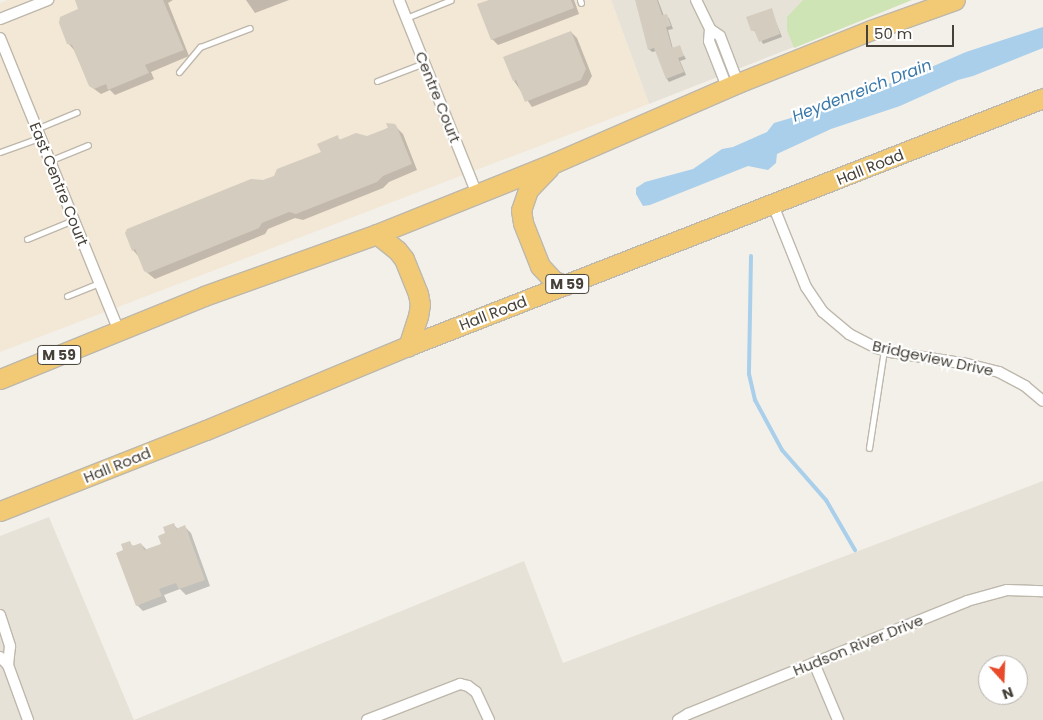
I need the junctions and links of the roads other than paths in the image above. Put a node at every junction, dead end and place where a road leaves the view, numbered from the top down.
1 (48, 0) edge
2 (399, 0) edge
3 (451, 0) edge
4 (696, 0) edge
5 (955, 0) edge
6 (406, 18) junction
7 (0, 19) edge
8 (250, 28) dead end
9 (0, 38) edge
10 (424, 62) junction
11 (179, 72) dead end
12 (377, 81) dead end
13 (733, 85) junction
14 (1043, 98) edge
15 (77, 112) dead end
16 (38, 133) junction
17 (88, 145) dead end
18 (0, 152) edge
19 (48, 161) junction
20 (554, 163) junction
21 (477, 194) junction
22 (773, 205) junction
23 (73, 220) junction
24 (377, 234) junction
25 (27, 239) dead end
26 (99, 283) junction
27 (566, 285) junction
28 (67, 296) dead end
29 (119, 331) junction
30 (408, 346) junction
31 (884, 350) junction
32 (0, 379) edge
33 (1043, 401) edge
34 (869, 448) dead end
35 (0, 511) edge
36 (1043, 591) edge
37 (0, 615) edge
38 (0, 657) edge
39 (814, 663) junction
40 (8, 665) junction
41 (28, 720) edge
42 (366, 720) edge
43 (489, 720) edge
44 (678, 720) edge
45 (838, 720) edge

1 - 7 street
2 - 6 street, Centre Court
3 - 6 lane
4 - 13 street
5 - 13 highway, M 59
6 - 10 street, Centre Court
8 - 11 lane
9 - 16 street, East Centre Court
10 - 12 lane
10 - 21 street, Centre Court
13 - 20 highway, M 59
14 - 22 highway, Hall Road / M 59
15 - 16 lane
16 - 18 lane
16 - 19 street, East Centre Court
17 - 19 lane
19 - 23 street, East Centre Court
20 - 21 highway, M 59
20 - 27 highway
21 - 24 highway, M 59
22 - 27 highway, Hall Road / M 59
22 - 31 street, Bridgeview Drive
23 - 25 lane
23 - 26 street, East Centre Court
24 - 29 highway, M 59
24 - 30 highway
26 - 28 lane
26 - 29 street, East Centre Court
27 - 30 highway, Hall Road / M 59
29 - 32 highway, M 59
30 - 35 highway, Hall Road / M 59
31 - 33 street, Bridgeview Drive
31 - 34 lane
36 - 39 street, Hudson River Drive
37 - 40 street
38 - 40 street
39 - 44 street, Hudson River Drive
39 - 45 street
40 - 41 street
42 - 43 street

